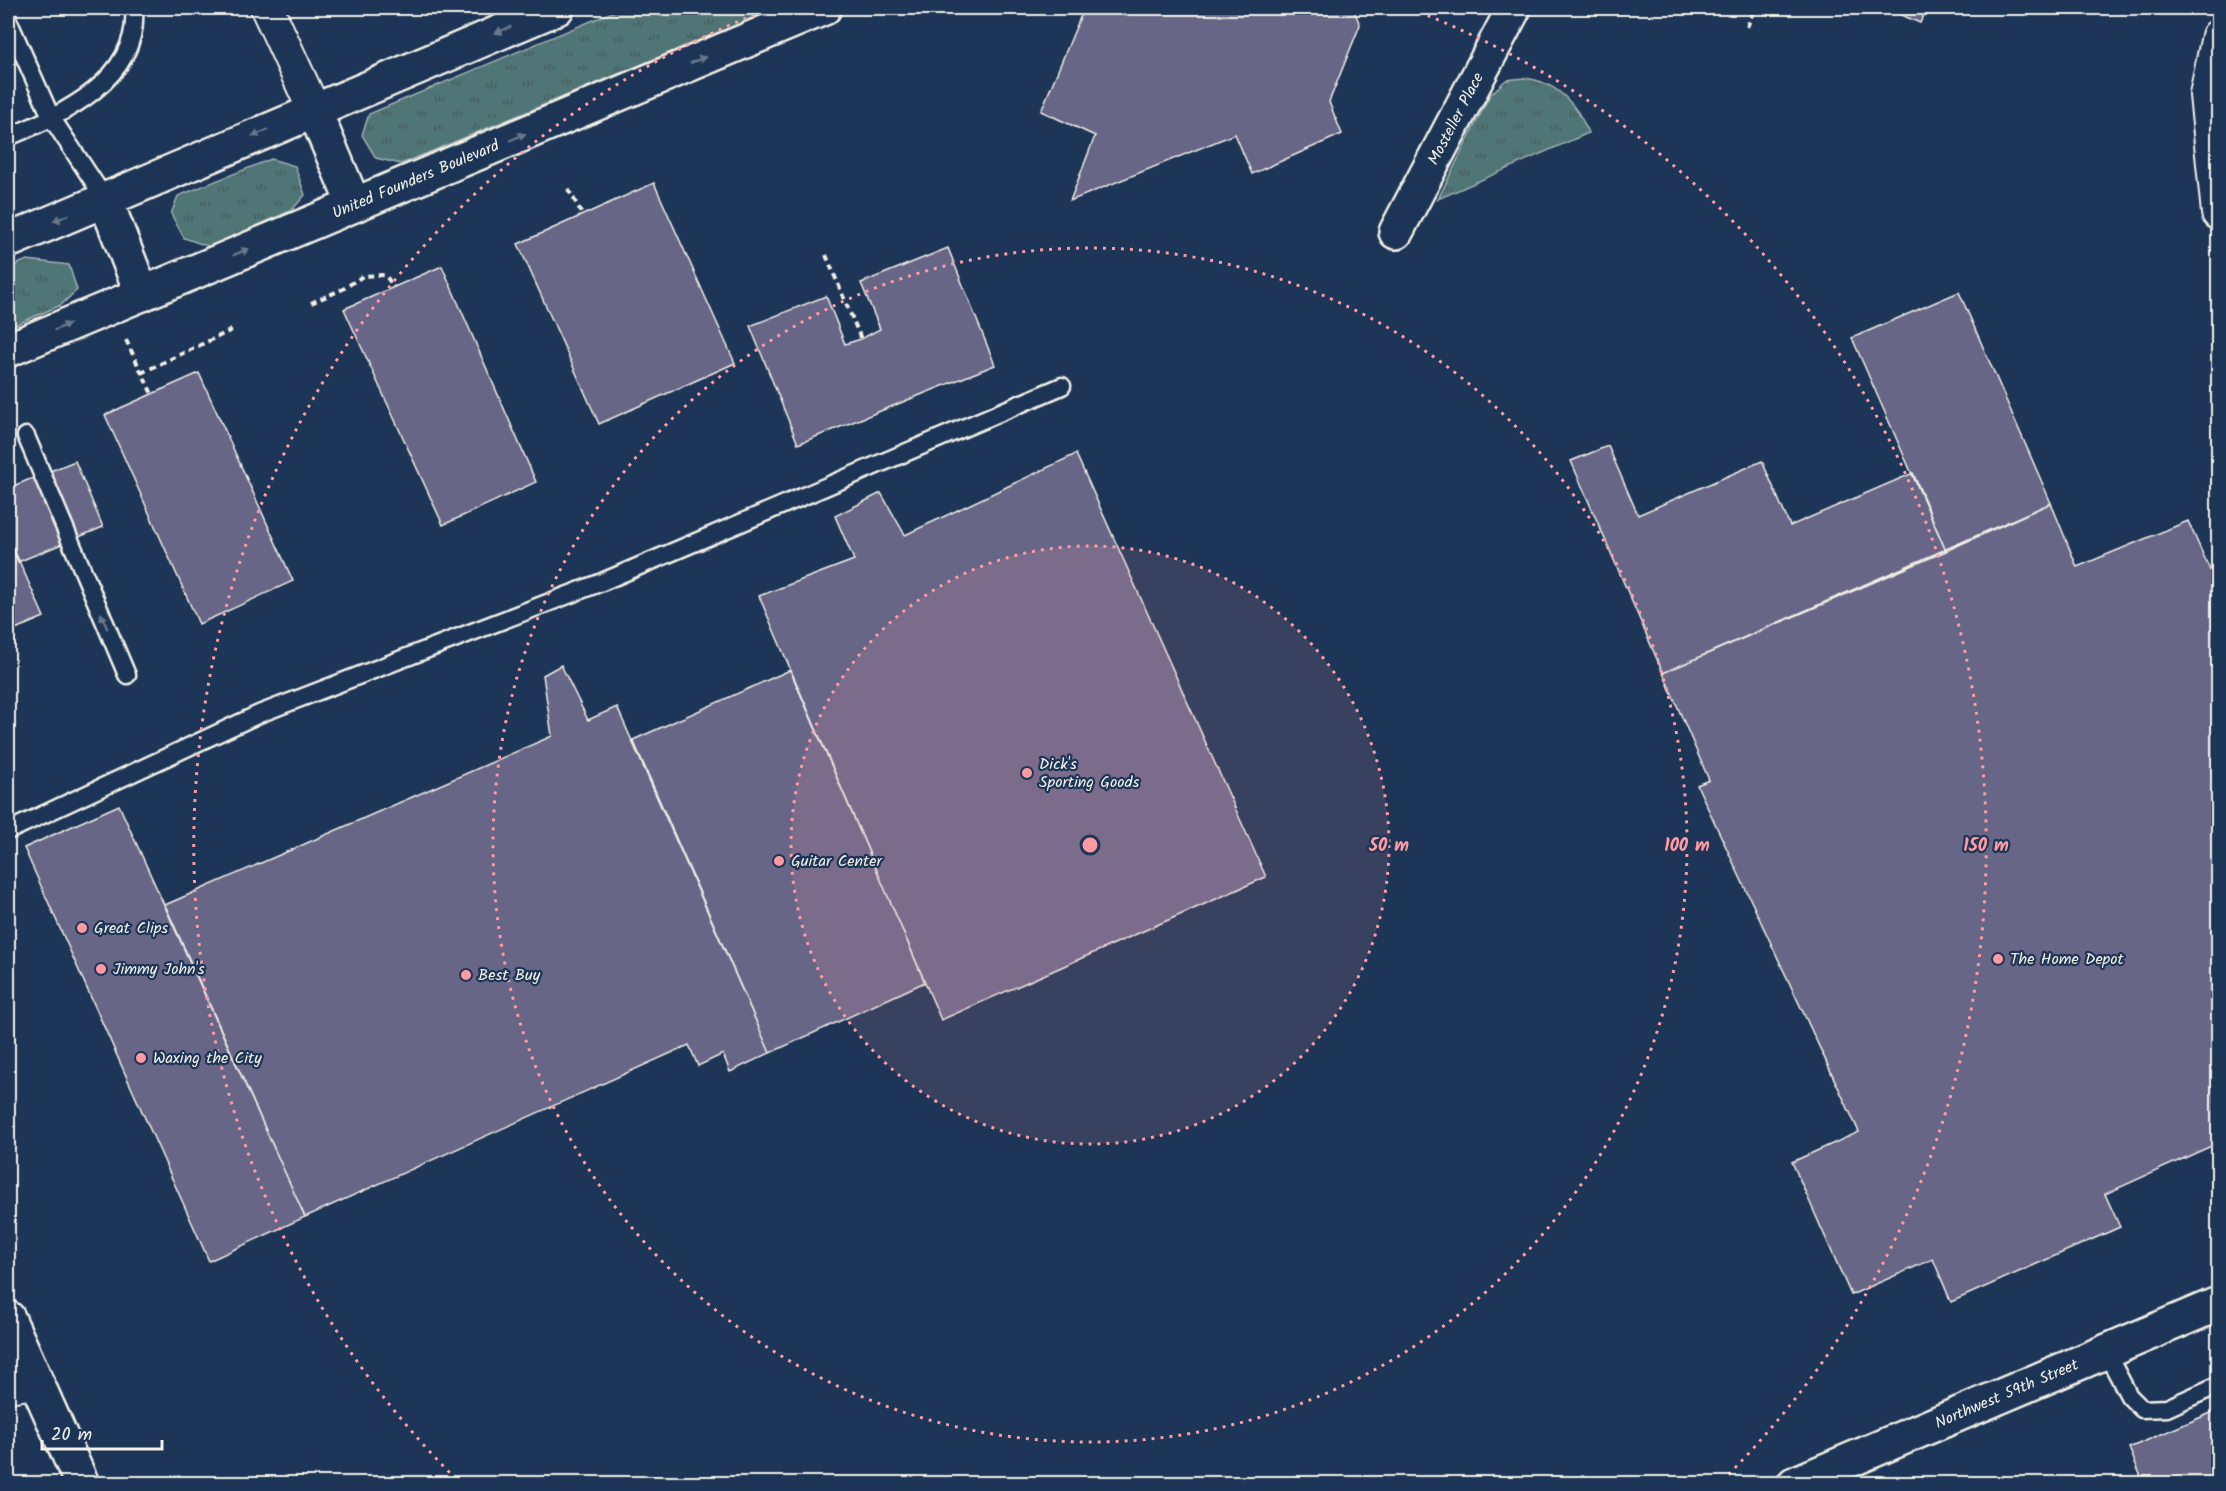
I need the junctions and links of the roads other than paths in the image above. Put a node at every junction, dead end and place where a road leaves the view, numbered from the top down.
1 (134, 8) edge
2 (267, 8) edge
3 (557, 8) edge
4 (824, 8) edge
5 (1514, 8) edge
6 (8, 20) edge
7 (2218, 36) edge
8 (314, 110) junction
9 (51, 117) junction
10 (8, 137) edge
11 (105, 199) junction
12 (354, 205) junction
13 (2218, 213) edge
14 (1396, 231) dead end
15 (8, 241) edge
16 (142, 294) junction
17 (8, 350) edge
18 (1062, 386) dead end
19 (27, 436) dead end
20 (127, 675) dead end
21 (8, 831) edge
22 (2218, 1304) edge
23 (8, 1318) edge
24 (2106, 1352) junction
25 (22, 1384) edge
26 (2218, 1385) edge
27 (82, 1484) edge
28 (1794, 1484) edge

1 - 9 lane
2 - 8 street
3 -> 8 street
12 -> 4 street, United Founders Boulevard
5 - 14 street, Mosteller Place
6 - 9 lane
7 - 13 street
8 -> 11 street
8 - 12 street
9 - 10 lane
9 - 11 lane
11 -> 15 street
11 - 16 street
16 -> 12 street, United Founders Boulevard
17 -> 16 street, United Founders Boulevard
18 - 21 lane
20 -> 19 lane
22 - 24 street, Northwest 59th Street
23 - 25 street
24 - 26 lane
24 - 28 street, Northwest 59th Street
25 - 27 street

